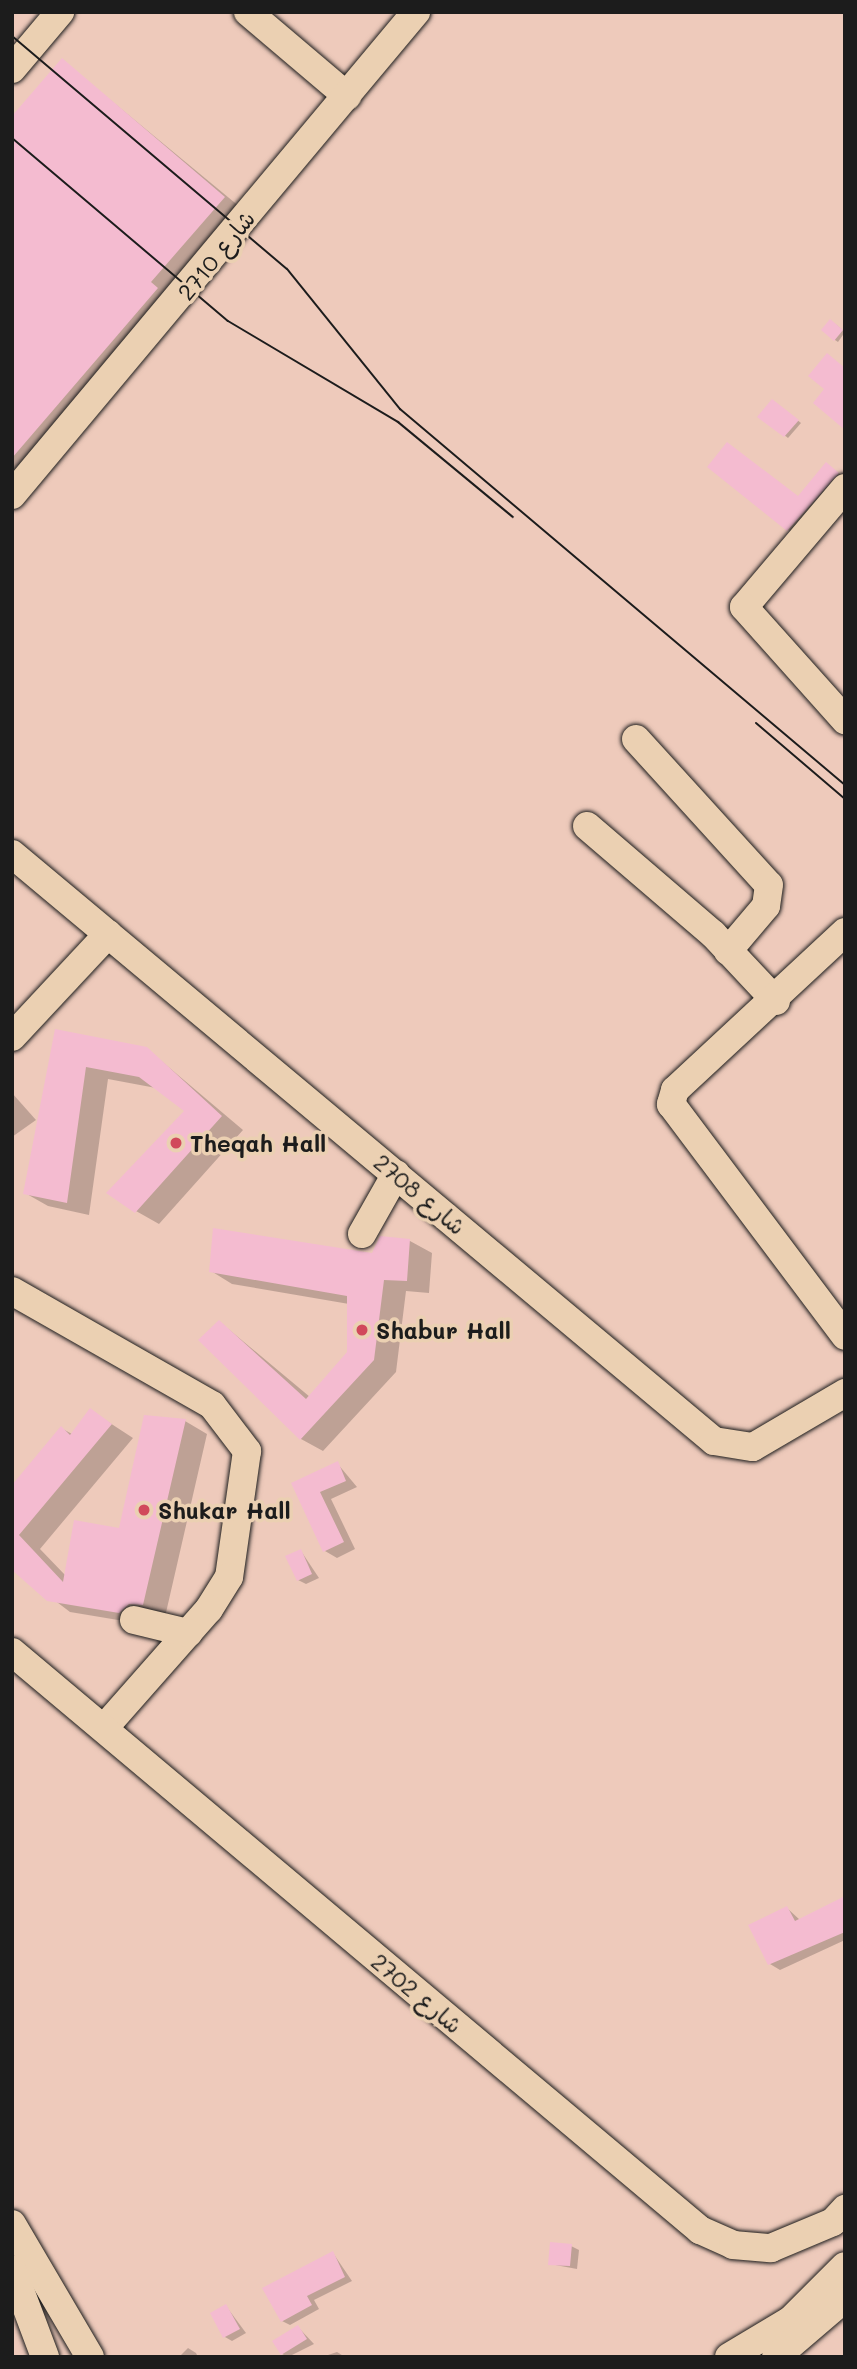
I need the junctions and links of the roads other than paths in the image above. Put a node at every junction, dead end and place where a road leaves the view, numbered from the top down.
1 (60, 12) edge
2 (416, 12) edge
3 (254, 14) edge
4 (12, 69) edge
5 (347, 96) junction
6 (845, 488) edge
7 (12, 495) edge
8 (845, 720) edge
9 (636, 739) dead end
10 (587, 825) dead end
11 (12, 854) edge
12 (845, 932) edge
13 (108, 934) junction
14 (728, 951) junction
15 (776, 1001) junction
16 (12, 1037) edge
17 (396, 1174) junction
18 (362, 1234) dead end
19 (12, 1291) edge
20 (845, 1336) edge
21 (845, 1393) edge
22 (134, 1620) dead end
23 (188, 1633) junction
24 (12, 1652) edge
25 (104, 1728) junction
26 (845, 2209) edge
27 (12, 2224) edge
28 (845, 2266) edge
29 (12, 2269) edge
30 (845, 2298) edge
31 (807, 2347) edge
32 (89, 2356) edge
33 (44, 2357) edge
34 (729, 2357) edge
35 (776, 2357) edge

1 - 4 street
2 - 5 street, شارع 2710
3 - 5 street
5 - 7 street, شارع 2710
6 - 8 street
9 - 14 street
10 - 14 street
11 - 13 street, شارع 2708
12 - 15 street
13 - 16 street
13 - 17 street, شارع 2708
14 - 15 street
15 - 20 street
17 - 18 street
17 - 21 street, شارع 2708
19 - 23 street
22 - 23 street
23 - 25 street
24 - 25 street, شارع 2702
25 - 26 street, شارع 2702
27 - 32 street
28 - 34 street
29 - 33 street
30 - 31 street
31 - 35 street

